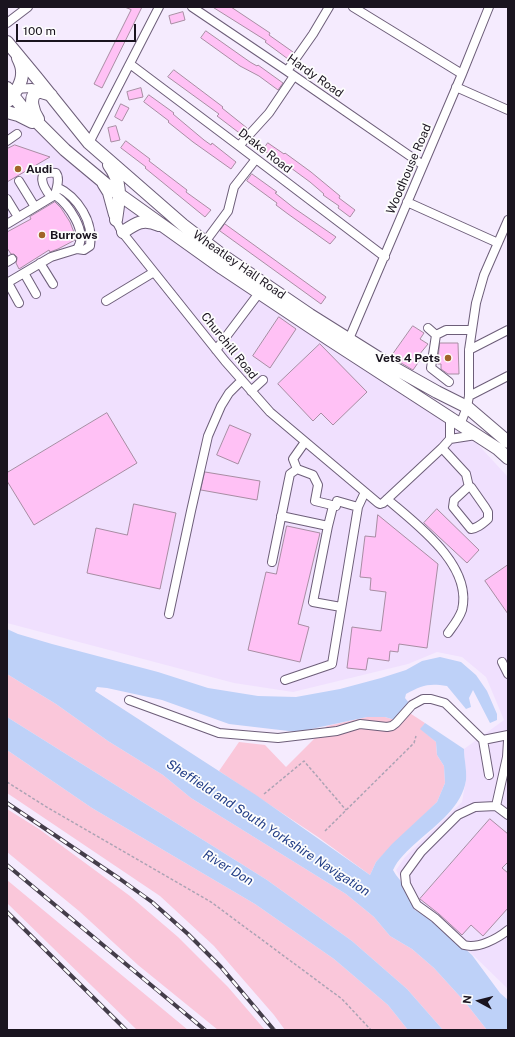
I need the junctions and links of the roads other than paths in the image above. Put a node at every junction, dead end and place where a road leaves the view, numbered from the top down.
1 (28, 7) edge
2 (159, 7) edge
3 (192, 7) edge
4 (329, 7) edge
5 (353, 7) edge
6 (489, 7) edge
7 (8, 21) edge
8 (10, 45) edge
9 (130, 64) junction
10 (291, 74) junction
11 (462, 74) junction
12 (456, 87) junction
13 (10, 93) edge
14 (51, 95) junction
15 (508, 110) edge
16 (7, 112) edge
17 (48, 133) junction
18 (17, 134) dead end
19 (7, 141) edge
20 (92, 145) junction
21 (239, 146) junction
22 (256, 159) junction
23 (423, 165) junction
24 (94, 175) junction
25 (19, 181) dead end
26 (119, 194) junction
27 (7, 199) edge
28 (407, 202) junction
29 (35, 207) junction
30 (18, 217) junction
31 (116, 220) junction
32 (508, 220) edge
33 (7, 224) edge
34 (169, 230) junction
35 (123, 232) junction
36 (205, 242) junction
37 (498, 243) junction
38 (385, 257) junction
39 (40, 263) junction
40 (154, 272) junction
41 (24, 273) junction
42 (7, 283) edge
43 (53, 284) dead end
44 (259, 293) junction
45 (36, 294) dead end
46 (106, 301) dead end
47 (19, 303) dead end
48 (428, 328) dead end
49 (471, 330) junction
50 (508, 330) edge
51 (436, 335) junction
52 (349, 339) junction
53 (216, 350) junction
54 (469, 350) junction
55 (508, 376) edge
56 (242, 380) junction
57 (263, 380) dead end
58 (450, 382) dead end
59 (251, 391) junction
60 (465, 411) junction
61 (450, 418) junction
62 (477, 435) junction
63 (450, 439) junction
64 (305, 442) junction
65 (508, 442) edge
66 (442, 448) junction
67 (508, 458) edge
68 (297, 469) junction
69 (469, 487) junction
70 (365, 492) junction
71 (383, 502) junction
72 (333, 506) junction
73 (358, 508) junction
74 (281, 516) junction
75 (328, 526) junction
76 (272, 562) dead end
77 (341, 607) junction
78 (169, 614) dead end
79 (448, 633) dead end
80 (502, 662) dead end
81 (508, 674) edge
82 (285, 680) dead end
83 (129, 700) dead end
84 (508, 735) edge
85 (483, 740) junction
86 (508, 741) edge
87 (489, 775) dead end
88 (496, 806) junction
89 (508, 815) edge
90 (508, 930) edge

1 - 7 street
2 - 9 street
3 - 10 street, Hardy Road
4 - 10 street
5 - 11 street
6 - 11 street, Woodhouse Road
8 - 13 highway
8 - 14 highway, Wheatley Hall Road
9 - 20 street
9 - 21 street, Drake Road
10 - 21 street
10 - 23 street, Hardy Road
11 - 12 street, Woodhouse Road
12 - 15 street
12 - 23 street, Woodhouse Road
13 - 14 street
13 - 17 highway, Wheatley Hall Road
14 - 17 highway
14 - 20 highway, Wheatley Hall Road
16 - 17 highway
17 - 24 highway, Wheatley Hall Road
18 - 19 street
20 - 26 highway
20 - 36 highway, Wheatley Hall Road
21 - 22 street, Drake Road
22 - 36 street
22 - 38 street, Drake Road
23 - 28 street, Woodhouse Road
24 - 26 highway, Wheatley Hall Road
24 - 31 street, Churchill Road
25 - 29 street
26 - 31 highway
26 - 34 highway, Wheatley Hall Road
27 - 30 street
28 - 37 street
28 - 38 street, Woodhouse Road
29 - 30 street
29 - 39 street
30 - 33 street
31 - 35 street, Churchill Road
32 - 37 street
34 - 35 highway
34 - 44 highway, Wheatley Hall Road
35 - 40 street, Churchill Road
36 - 52 highway, Wheatley Hall Road
37 - 49 street
38 - 52 street, Woodhouse Road
39 - 41 street
39 - 43 street
40 - 46 street
40 - 53 street, Churchill Road
41 - 42 street
41 - 45 street
42 - 47 street
44 - 53 street
44 - 61 highway, Wheatley Hall Road
48 - 51 street
49 - 51 street
49 - 54 street
50 - 54 street
51 - 58 street
52 - 60 highway, Wheatley Hall Road
53 - 56 street, Churchill Road
54 - 60 street
55 - 60 street
56 - 59 street, Churchill Road
56 - 78 street
57 - 59 street
59 - 64 street, Churchill Road
60 - 61 highway, Wheatley Hall Road
60 - 62 highway, Wheatley Hall Road
60 - 65 highway, Wheatley Hall Road
61 - 63 street
62 - 63 street
62 - 67 highway, Wheatley Hall Road
63 - 66 street
64 - 68 street
64 - 70 street, Churchill Road
66 - 69 street
66 - 71 street
68 - 72 street
68 - 74 street
69 - 69 street
70 - 71 street, Churchill Road
70 - 73 street
71 - 79 street, Churchill Road
72 - 73 street
72 - 75 street
73 - 77 street
74 - 75 street
74 - 76 street
75 - 77 street
77 - 82 street
80 - 81 street
83 - 85 street
84 - 85 street
85 - 87 street
86 - 88 street
88 - 89 street
88 - 90 street

